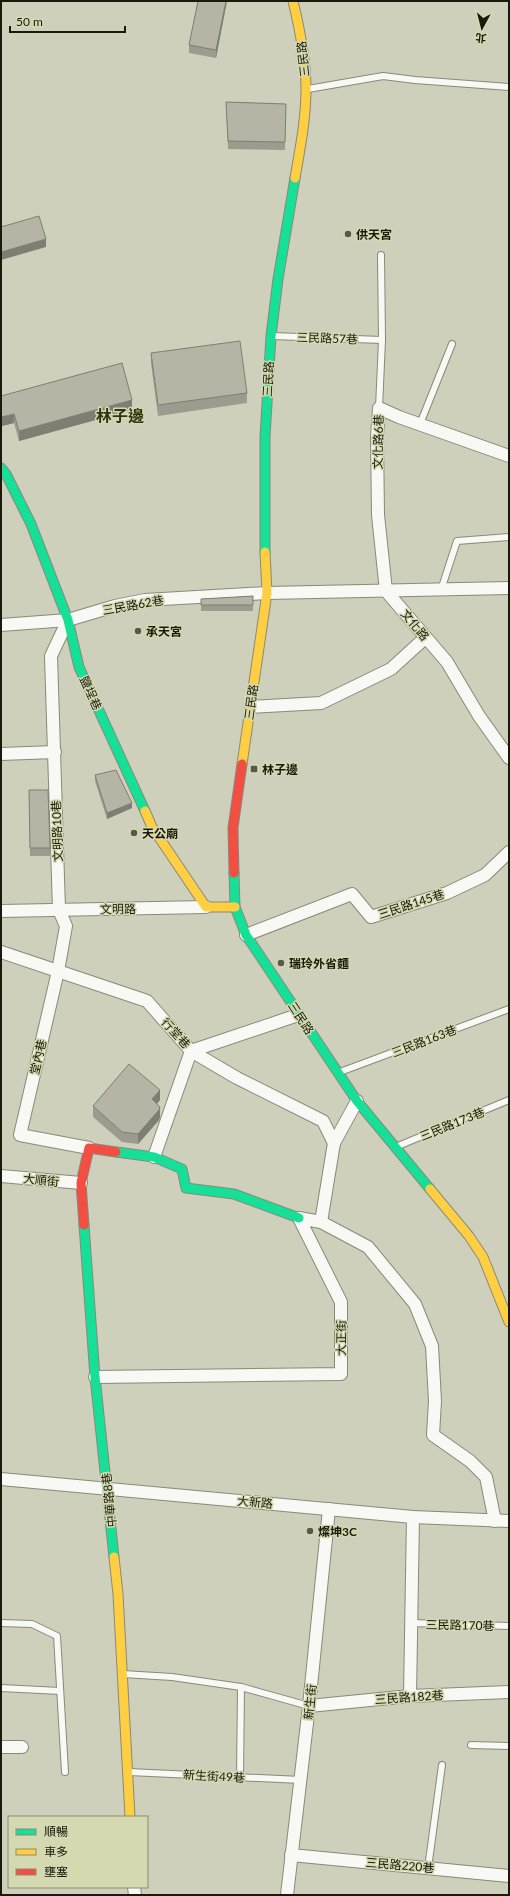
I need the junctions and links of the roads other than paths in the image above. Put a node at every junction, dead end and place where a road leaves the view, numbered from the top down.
1 (293, 1) edge
2 (509, 87) edge
3 (306, 89) junction
4 (381, 255) dead end
5 (271, 336) junction
6 (382, 340) junction
7 (452, 344) dead end
8 (378, 408) junction
9 (420, 424) junction
10 (509, 456) edge
11 (1, 468) edge
12 (509, 537) edge
13 (509, 588) edge
14 (441, 590) junction
15 (386, 591) junction
16 (267, 593) junction
17 (68, 620) junction
18 (1, 625) edge
19 (425, 638) junction
20 (251, 707) junction
21 (55, 752) junction
22 (1, 754) edge
23 (509, 758) edge
24 (509, 852) edge
25 (206, 907) junction
26 (235, 907) junction
27 (59, 910) junction
28 (1, 911) edge
29 (246, 935) junction
30 (1, 952) edge
31 (58, 971) junction
32 (509, 1009) edge
33 (298, 1015) junction
34 (191, 1051) junction
35 (338, 1073) junction
36 (509, 1100) edge
37 (357, 1101) junction
38 (334, 1142) junction
39 (89, 1148) junction
40 (394, 1148) junction
41 (154, 1157) junction
42 (1, 1176) edge
43 (81, 1184) junction
44 (299, 1218) junction
45 (321, 1222) junction
46 (509, 1322) edge
47 (95, 1377) junction
48 (1, 1479) edge
49 (108, 1489) junction
50 (329, 1509) junction
51 (413, 1517) junction
52 (495, 1521) junction
53 (509, 1521) edge
54 (1, 1623) edge
55 (412, 1623) junction
56 (509, 1626) edge
57 (121, 1674) junction
58 (241, 1687) junction
59 (1, 1688) edge
60 (60, 1691) junction
61 (509, 1692) edge
62 (410, 1696) junction
63 (309, 1706) junction
64 (471, 1745) dead end
65 (509, 1746) edge
66 (1, 1747) edge
67 (22, 1747) dead end
68 (442, 1765) dead end
69 (65, 1772) dead end
70 (127, 1772) junction
71 (240, 1777) junction
72 (301, 1780) junction
73 (130, 1816) edge
74 (291, 1855) junction
75 (428, 1868) junction
76 (509, 1876) edge
77 (287, 1895) edge

1 - 3 street, 三民路
2 - 3 lane
3 - 5 street, 三民路
4 - 6 lane
5 - 6 lane, 三民路57巷
5 - 16 street, 三民路
6 - 8 lane
7 - 9 lane
8 - 9 street, 文化路6巷
8 - 15 street, 文化路6巷
9 - 10 street, 文化路6巷
11 - 17 street, 鹽埕巷
12 - 14 lane
13 - 14 street
14 - 15 street
15 - 16 street
15 - 19 street, 文化路
16 - 17 street, 三民路62巷
16 - 20 street, 三民路
17 - 18 street, 三民路62巷
17 - 21 street, 文明路10巷
17 - 25 street, 鹽埕巷
19 - 20 street
19 - 23 street, 文化路
20 - 26 street, 三民路
21 - 22 street
21 - 27 street, 文明路10巷
24 - 29 street, 三民路145巷
25 - 26 street, 文明路
25 - 27 street, 文明路
26 - 29 street, 三民路
27 - 28 street, 文明路
27 - 31 street, 堂內巷
29 - 33 street, 三民路
30 - 31 street, 行堂巷
31 - 34 street, 行堂巷
31 - 39 street, 堂內巷
32 - 35 lane, 三民路163巷
33 - 34 street
33 - 35 street, 三民路
34 - 38 street, 行堂巷
34 - 41 street
35 - 37 street, 三民路
36 - 40 lane, 三民路173巷
37 - 38 street
37 - 40 street, 三民路
38 - 45 street
39 - 41 street
39 - 43 street, 中華路8巷
40 - 46 street, 三民路
41 - 44 street
42 - 43 street, 大順街
43 - 47 street, 中華路8巷
44 - 45 street
44 - 47 street, 大正街
45 - 52 street
47 - 49 street, 中華路8巷
48 - 49 street, 大新路
49 - 50 street, 大新路
49 - 57 street, 中華路8巷
50 - 51 street, 大新路
50 - 63 street, 新生街
51 - 52 street, 大新路
51 - 55 street
52 - 53 street, 大新路
54 - 60 lane
55 - 56 lane, 三民路170巷
55 - 62 street
57 - 58 lane
57 - 70 street, 中華路8巷
58 - 63 lane
58 - 71 lane
59 - 60 lane
60 - 69 lane
61 - 62 street, 三民路182巷
62 - 63 street, 三民路182巷
63 - 72 street, 新生街
64 - 65 lane
66 - 67 street
68 - 75 lane
70 - 71 lane, 新生街49巷
70 - 73 street, 中華路8巷
71 - 72 lane, 新生街49巷
72 - 74 street, 新生街
74 - 75 street, 三民路220巷
74 - 77 street, 新生街
75 - 76 street, 三民路220巷

